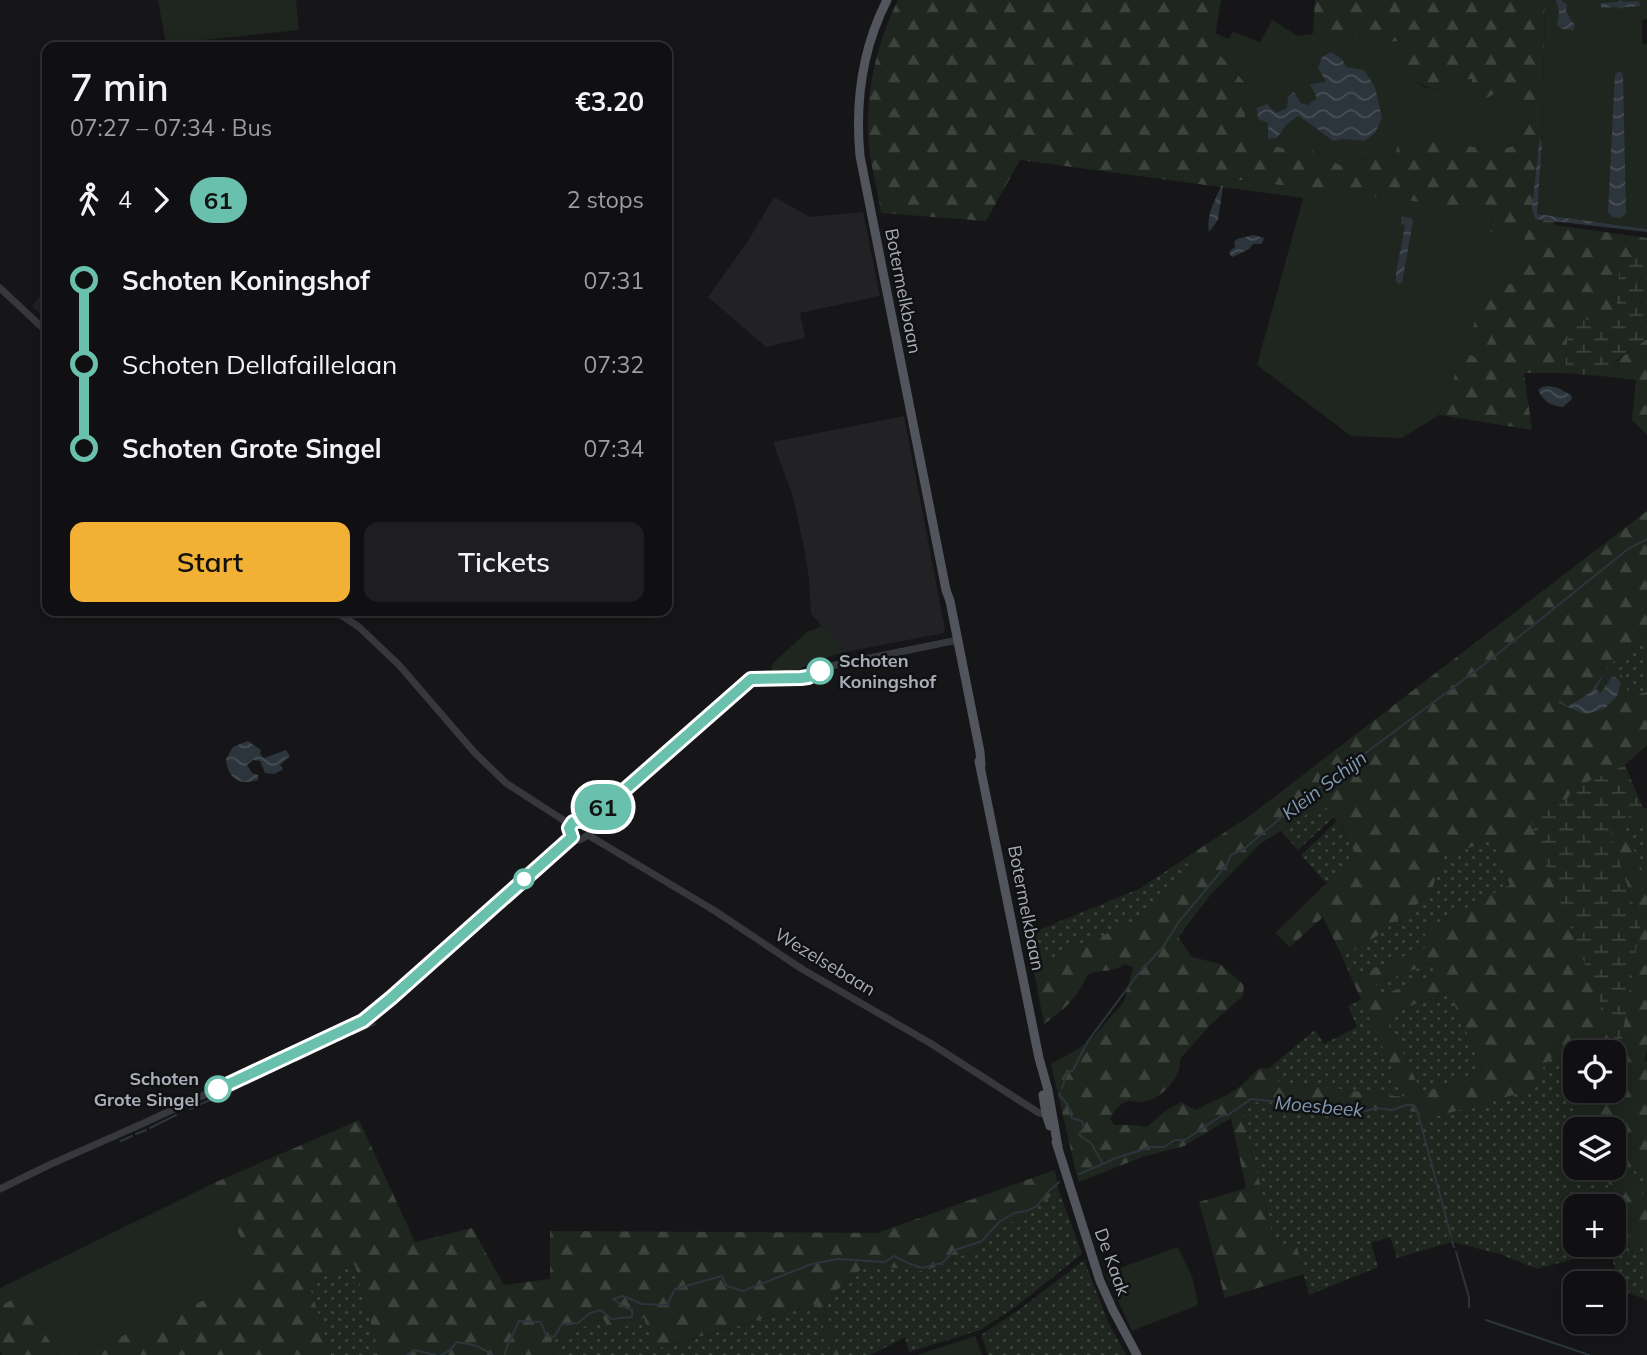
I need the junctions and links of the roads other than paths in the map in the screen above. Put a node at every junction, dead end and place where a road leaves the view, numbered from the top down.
1 (887, 0) edge
2 (0, 288) edge
3 (42, 327) edge
4 (342, 616) edge
5 (956, 640) junction
6 (587, 823) junction
7 (571, 825) junction
8 (588, 835) junction
9 (572, 837) junction
10 (1039, 1058) junction
11 (1046, 1114) junction
12 (1058, 1146) junction
13 (1067, 1175) joint
14 (0, 1189) edge
15 (1137, 1355) edge

1 - 5 main road, Botermelkbaan
2 - 3 street
4 - 7 street
5 - 6 street
5 - 10 main road, Botermelkbaan
6 - 7 street
6 - 8 street
7 - 9 street
8 - 9 street
8 - 11 street, Wezelsebaan
9 - 14 street
10 - 11 main road, Botermelkbaan
10 - 12 main road, Botermelkbaan
11 - 12 main road, Botermelkbaan
12 - 13 main road, Botermelkbaan
13 - 15 main road, De Kaak

